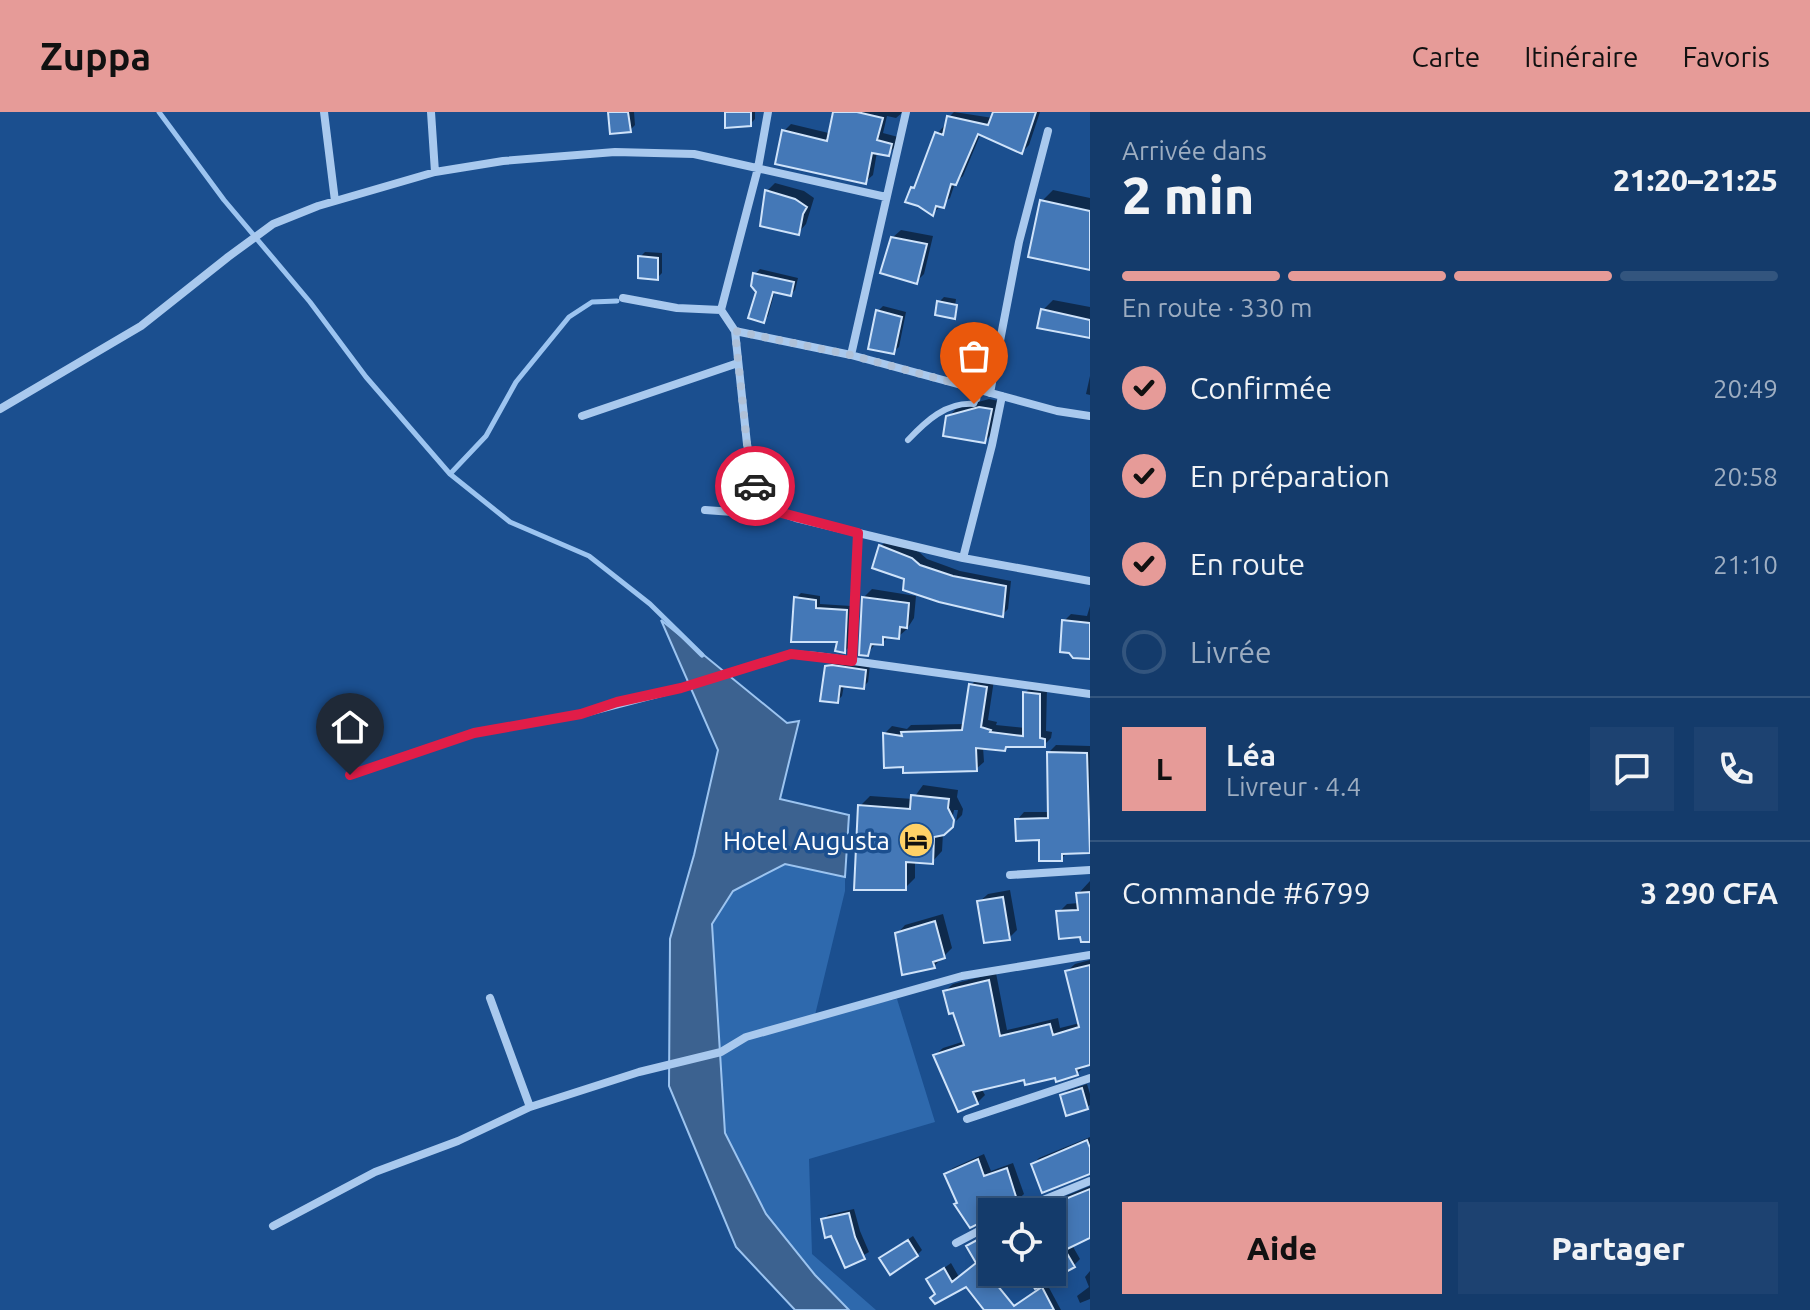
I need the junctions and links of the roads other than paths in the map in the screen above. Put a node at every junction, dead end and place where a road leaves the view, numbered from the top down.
1 (324, 112) edge
2 (431, 112) edge
3 (768, 112) edge
4 (906, 112) edge
5 (1048, 131) dead end
6 (758, 168) junction
7 (435, 172) junction
8 (886, 197) junction
9 (335, 201) junction
10 (623, 298) dead end
11 (721, 310) junction
12 (735, 331) junction
13 (851, 355) junction
14 (738, 363) junction
15 (985, 392) junction
16 (1002, 396) junction
17 (0, 409) edge
18 (582, 416) dead end
19 (1090, 416) edge
20 (908, 440) dead end
21 (759, 505) junction
22 (705, 510) dead end
23 (858, 533) junction
24 (963, 558) junction
25 (1090, 581) edge
26 (852, 661) junction
27 (1090, 694) edge
28 (350, 775) dead end
29 (1090, 870) edge
30 (1010, 875) dead end
31 (1090, 955) edge
32 (490, 998) dead end
33 (1090, 1078) edge
34 (530, 1107) junction
35 (967, 1119) dead end
36 (1090, 1181) edge
37 (1048, 1198) edge
38 (273, 1226) dead end
39 (978, 1231) edge
40 (956, 1243) dead end

1 - 9 street
2 - 7 street
3 - 6 street
4 - 8 street
5 - 15 street
6 - 7 street
6 - 8 street
6 - 11 street
7 - 9 street
8 - 13 street
9 - 17 street
10 - 11 street
11 - 12 street
12 - 13 street
12 - 14 street
13 - 15 street
14 - 18 street
14 - 21 street
15 - 16 street
15 - 20 lane
16 - 19 street
16 - 24 street
21 - 22 street
21 - 23 street
23 - 24 street
23 - 26 street
24 - 25 street
26 - 27 street
26 - 28 street
29 - 30 street
31 - 34 street
32 - 34 street
33 - 35 street
34 - 38 street
36 - 37 street
39 - 40 street

